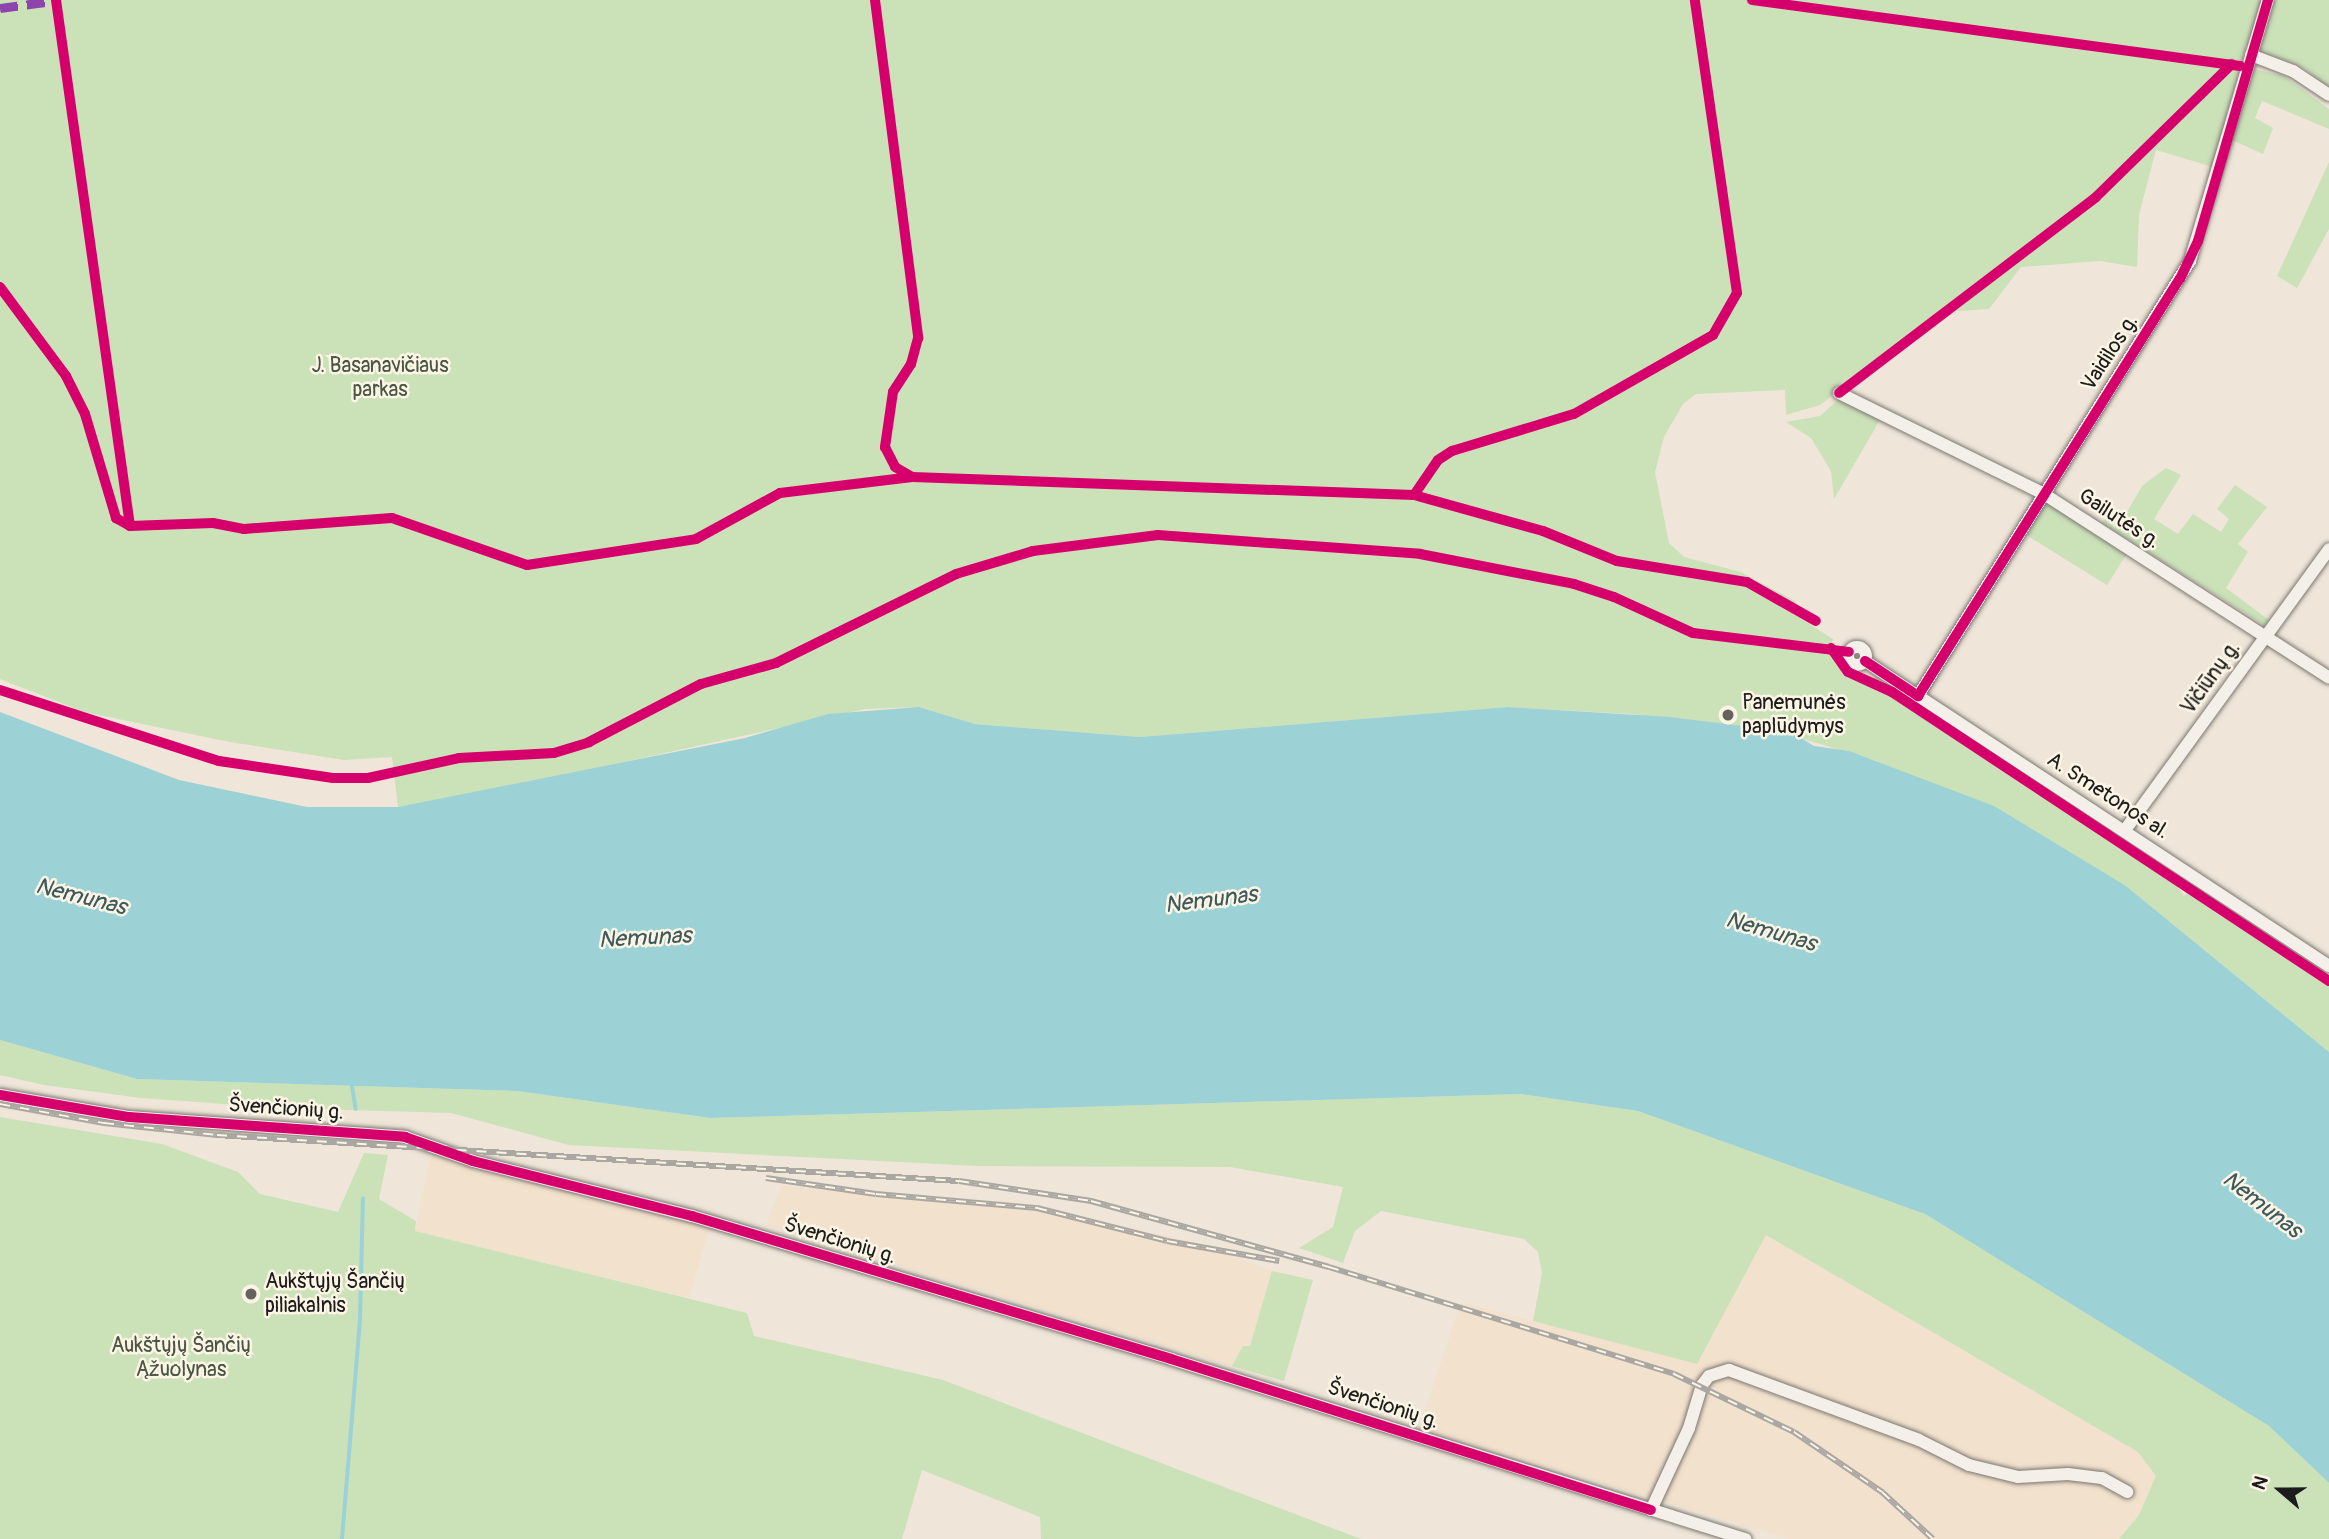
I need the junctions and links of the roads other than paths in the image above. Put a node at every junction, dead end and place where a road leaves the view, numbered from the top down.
1 (2268, 0) edge
2 (2251, 55) junction
3 (2329, 95) edge
4 (1839, 393) dead end
5 (2044, 494) junction
6 (2329, 549) edge
7 (2266, 636) junction
8 (1865, 661) dead end
9 (2329, 678) edge
10 (1918, 696) junction
11 (2125, 830) junction
12 (2329, 966) edge
13 (0, 1095) edge
14 (2127, 1492) dead end
15 (1651, 1510) junction
16 (1745, 1539) edge

1 - 2 street, Vaidilos g.
2 - 3 street
2 - 5 street, Vaidilos g.
4 - 5 street, Gailutės g.
5 - 7 street, Gailutės g.
5 - 10 street, Vaidilos g.
6 - 7 street, Vičiūnų g.
7 - 9 street, Gailutės g.
7 - 11 street, Vičiūnų g.
8 - 10 street, A. Smetonos al.
10 - 11 street, A. Smetonos al.
11 - 12 street, A. Smetonos al.
13 - 15 street, Švenčionių g.
14 - 15 street
15 - 16 street, Švenčionių g.

